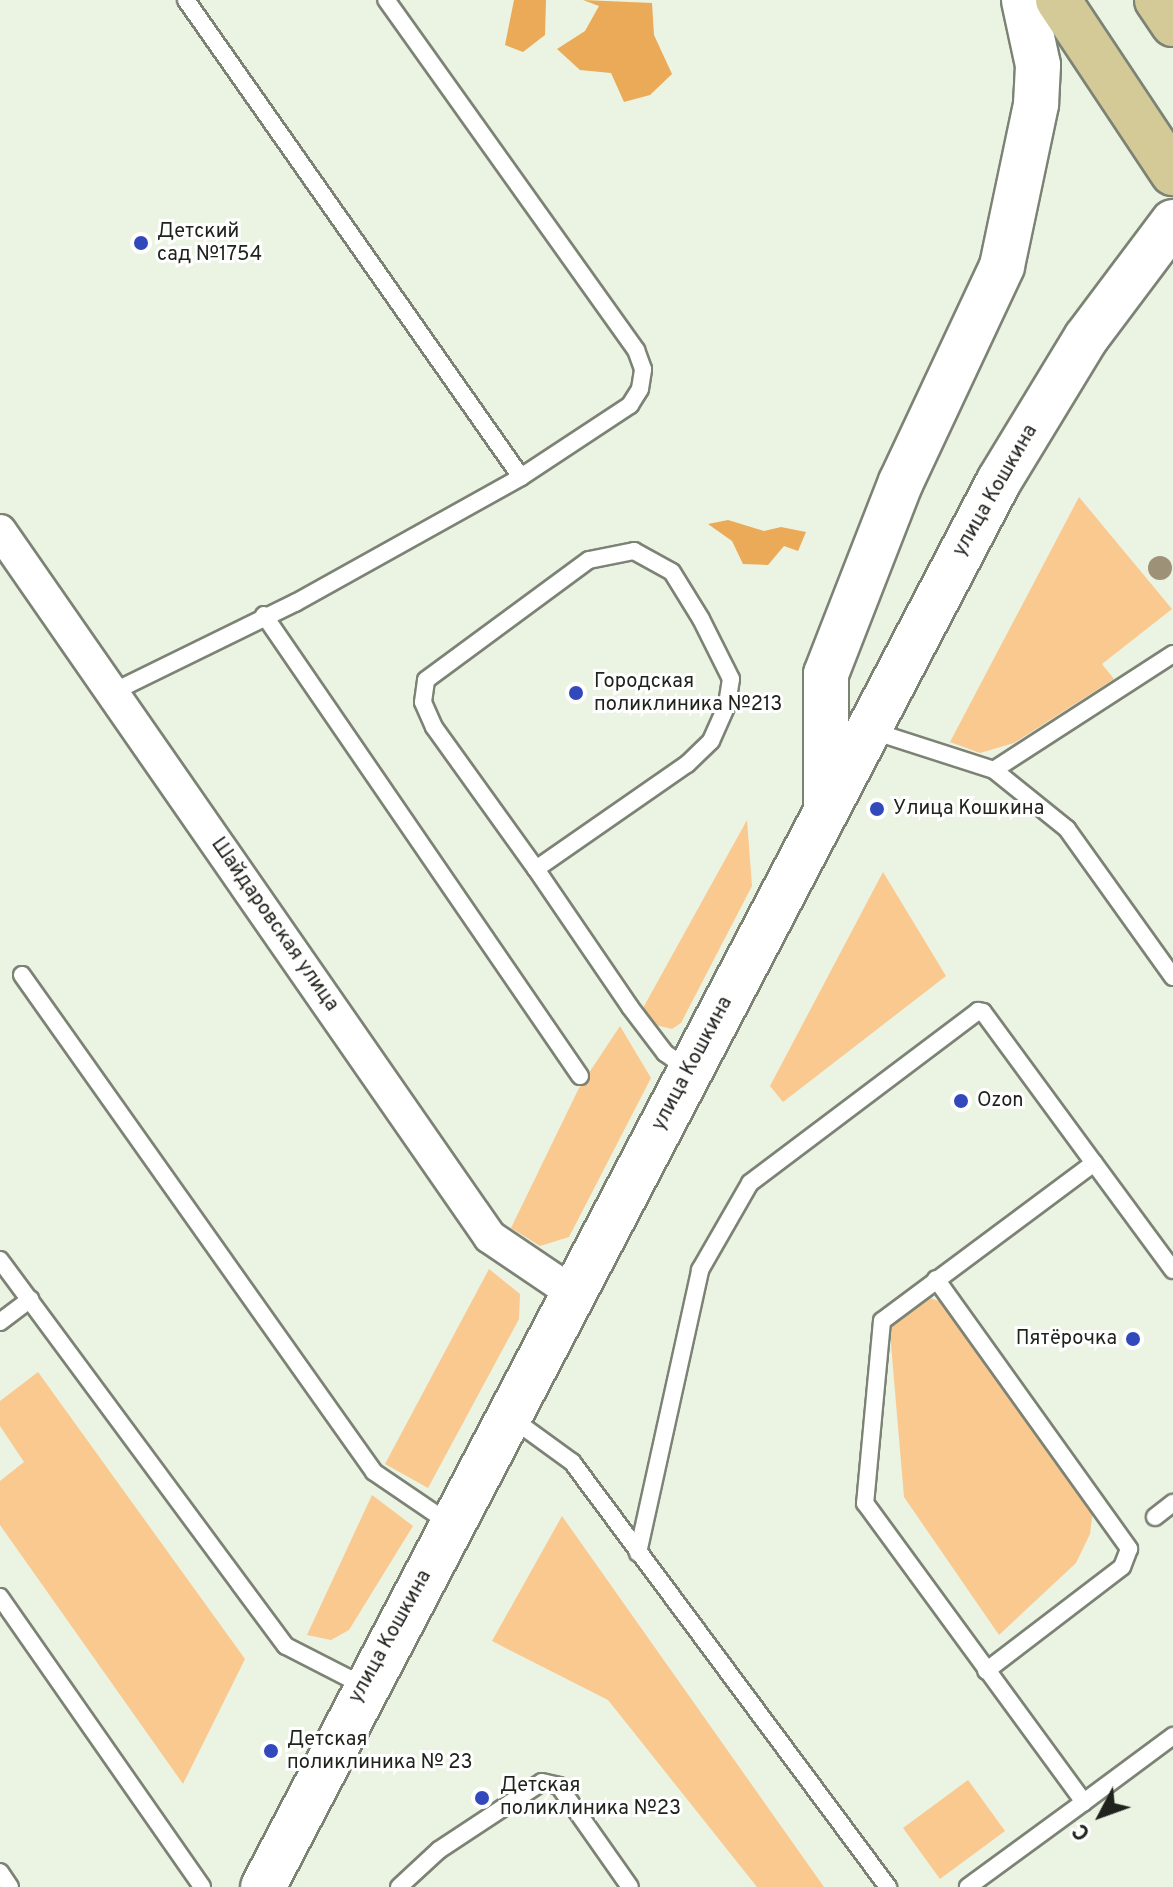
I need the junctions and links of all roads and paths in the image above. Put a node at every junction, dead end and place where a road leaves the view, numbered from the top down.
1 (186, 0) edge
2 (386, 0) edge
3 (1024, 0) edge
4 (1058, 0) edge
5 (1157, 0) edge
6 (1173, 24) edge
7 (1173, 173) edge
8 (1159, 238) edge
9 (521, 477) junction
10 (0, 531) edge
11 (264, 615) junction
12 (1173, 654) edge
13 (111, 693) junction
14 (868, 729) junction
15 (994, 770) junction
16 (826, 814) junction
17 (536, 869) junction
18 (22, 975) dead end
19 (1173, 977) edge
20 (690, 1071) junction
21 (580, 1076) dead end
22 (1094, 1163) junction
23 (0, 1260) edge
24 (1173, 1270) edge
25 (936, 1279) junction
26 (573, 1293) junction
27 (30, 1299) junction
28 (0, 1322) edge
29 (509, 1416) junction
30 (1173, 1503) edge
31 (1155, 1517) dead end
32 (453, 1526) junction
33 (638, 1553) junction
34 (0, 1597) edge
35 (986, 1671) junction
36 (364, 1686) junction
37 (1173, 1736) edge
38 (1084, 1802) junction
39 (0, 1872) edge
40 (10, 1887) edge
41 (202, 1887) edge
42 (263, 1887) edge
43 (399, 1887) edge
44 (630, 1887) edge
45 (888, 1887) edge
46 (968, 1887) edge

1 - 9 lane
2 - 9 lane
3 - 16 main road
4 - 7 main road
5 - 6 main road
8 - 14 main road, улица Кошкина
9 - 11 lane
10 - 13 street, Шайдаровская улица
11 - 13 lane
11 - 21 lane
12 - 15 lane
13 - 26 street, Шайдаровская улица
14 - 15 lane
14 - 16 main road, улица Кошкина
15 - 19 lane
16 - 20 main road, улица Кошкина
17 - 17 lane
17 - 20 lane
18 - 32 lane
20 - 26 main road, улица Кошкина
22 - 24 lane
22 - 25 lane
22 - 33 lane
23 - 27 lane
25 - 35 lane
25 - 35 lane
26 - 29 main road, улица Кошкина
27 - 28 lane
27 - 36 lane
29 - 32 main road, улица Кошкина
29 - 33 lane
30 - 31 lane
32 - 36 main road, улица Кошкина
33 - 45 lane
34 - 41 lane
35 - 38 lane
36 - 42 main road, улица Кошкина
37 - 38 lane
38 - 46 lane
39 - 40 lane
43 - 44 lane

